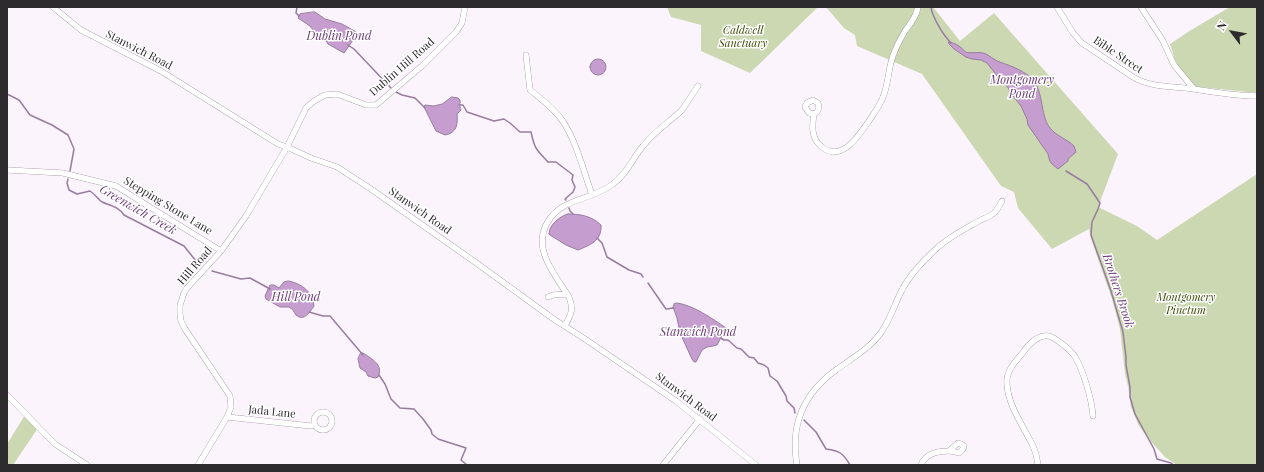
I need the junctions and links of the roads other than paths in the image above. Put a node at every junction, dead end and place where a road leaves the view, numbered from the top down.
1 (53, 7) edge
2 (465, 7) edge
3 (918, 7) edge
4 (1058, 7) edge
5 (1141, 7) edge
6 (526, 55) dead end
7 (698, 86) dead end
8 (1194, 89) junction
9 (1257, 96) edge
10 (814, 114) dead end
11 (287, 147) junction
12 (7, 170) edge
13 (592, 196) junction
14 (1002, 201) dead end
15 (221, 251) junction
16 (567, 294) junction
17 (548, 297) dead end
18 (565, 326) junction
19 (7, 396) edge
20 (1093, 416) dead end
21 (227, 417) junction
22 (700, 419) junction
23 (314, 424) dead end
24 (950, 450) dead end
25 (87, 465) edge
26 (198, 465) edge
27 (663, 465) edge
28 (756, 465) edge
29 (797, 465) edge
30 (921, 465) edge
31 (1038, 465) edge

1 - 11 street, Stanwich Road
2 - 11 street, Dublin Hill Road
3 - 10 street
4 - 8 street, Bible Street
5 - 8 street
6 - 13 street
7 - 13 street
8 - 9 street, Bible Street
11 - 15 street, Hill Road
11 - 18 street, Stanwich Road
12 - 15 street, Stepping Stone Lane
13 - 16 street
14 - 29 street
15 - 21 street, Hill Road
16 - 17 street
16 - 18 street
18 - 22 street, Stanwich Road
19 - 25 street
20 - 31 street
21 - 23 street, Jada Lane
21 - 26 street, Hill Road
22 - 27 street
22 - 28 street, Stanwich Road
24 - 30 street

